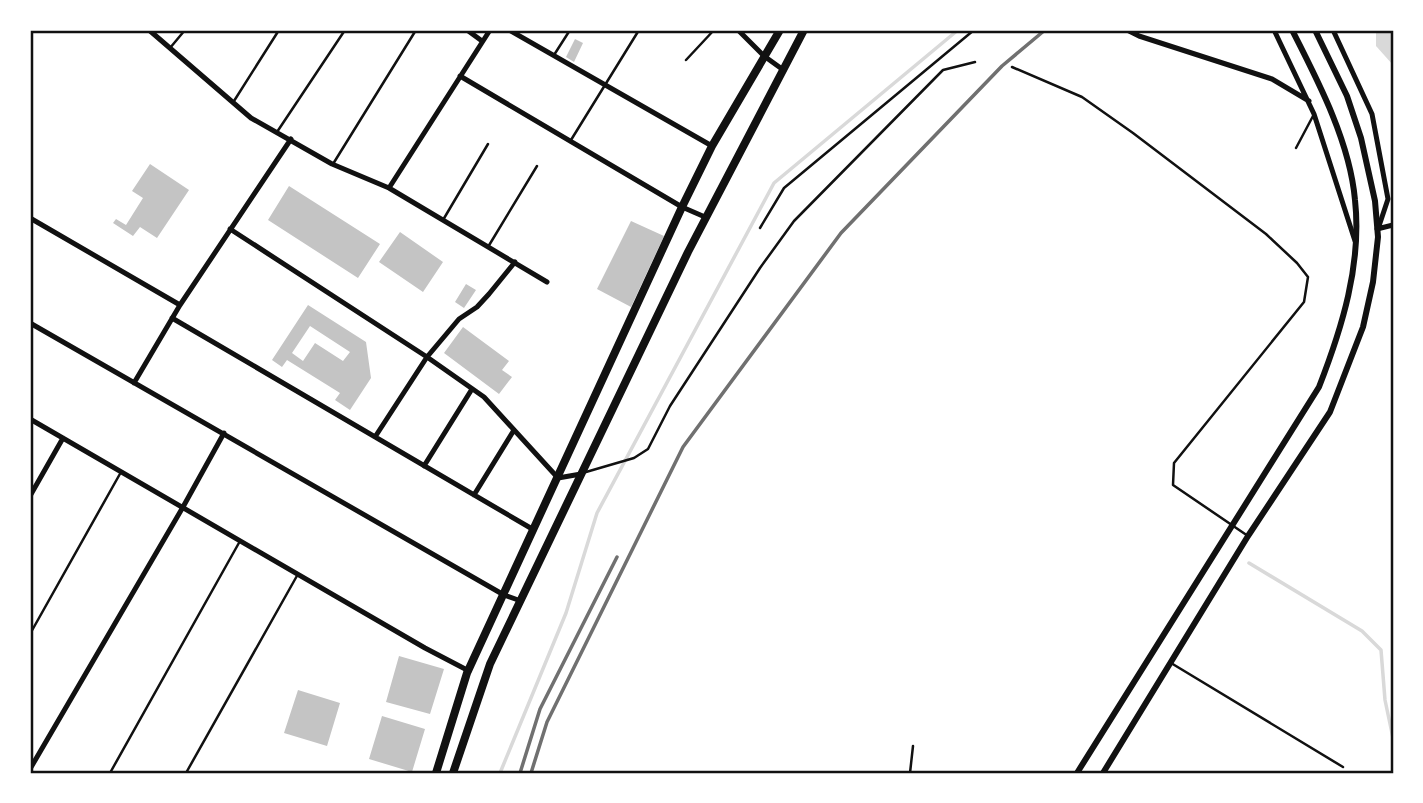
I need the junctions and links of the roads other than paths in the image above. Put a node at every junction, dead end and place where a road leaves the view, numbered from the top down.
1 (149, 30) edge
2 (185, 30) edge
3 (278, 30) edge
4 (345, 30) edge
5 (416, 30) edge
6 (467, 30) edge
7 (490, 30) edge
8 (509, 30) edge
9 (570, 30) edge
10 (639, 30) edge
11 (714, 30) edge
12 (738, 30) edge
13 (780, 30) edge
14 (804, 30) edge
15 (974, 30) edge
16 (1127, 30) edge
17 (1274, 30) edge
18 (1292, 30) edge
19 (1315, 30) edge
20 (1333, 30) edge
21 (482, 41) junction
22 (170, 48) junction
23 (554, 55) junction
24 (764, 55) junction
25 (685, 60) dead end
26 (975, 62) dead end
27 (1012, 67) dead end
28 (782, 69) junction
29 (460, 76) junction
30 (605, 85) junction
31 (1309, 101) junction
32 (233, 102) junction
33 (1314, 114) junction
34 (277, 132) junction
35 (291, 139) junction
36 (570, 141) junction
37 (488, 144) dead end
38 (712, 146) junction
39 (1296, 148) dead end
40 (332, 164) junction
41 (537, 166) dead end
42 (389, 188) junction
43 (682, 207) junction
44 (705, 217) junction
45 (30, 218) edge
46 (443, 220) junction
47 (1393, 225) edge
48 (760, 228) dead end
49 (230, 229) junction
50 (1377, 229) junction
51 (1355, 241) junction
52 (488, 247) junction
53 (515, 262) junction
54 (547, 282) dead end
55 (180, 305) junction
56 (172, 318) junction
57 (30, 323) edge
58 (427, 357) junction
59 (134, 383) junction
60 (472, 388) junction
61 (30, 419) edge
62 (514, 430) junction
63 (223, 433) junction
64 (375, 437) junction
65 (63, 438) junction
66 (424, 466) junction
67 (122, 472) junction
68 (582, 473) junction
69 (558, 478) junction
70 (474, 495) junction
71 (30, 496) edge
72 (183, 507) junction
73 (1231, 525) junction
74 (534, 530) junction
75 (1248, 536) junction
76 (240, 540) junction
77 (298, 574) junction
78 (504, 595) junction
79 (521, 601) junction
80 (30, 634) edge
81 (1171, 663) junction
82 (469, 671) junction
83 (913, 746) dead end
84 (1343, 767) dead end
85 (31, 771) edge
86 (110, 773) edge
87 (186, 773) edge
88 (436, 773) edge
89 (453, 773) edge
90 (910, 773) edge
91 (1077, 773) edge
92 (1103, 773) edge

1 - 22 street
2 - 22 lane
3 - 32 lane
4 - 34 lane
5 - 40 lane
6 - 21 street
7 - 21 street
8 - 23 street
9 - 23 lane
10 - 30 lane
11 - 25 lane
12 - 24 street
13 - 24 main road
14 - 28 main road
15 - 48 lane
16 - 31 street
17 - 31 street
18 - 51 street
19 - 50 street
20 - 50 street
21 - 29 street
22 - 32 street
23 - 30 street
24 - 28 street
24 - 38 main road
26 - 68 lane
27 - 73 lane
28 - 44 main road
29 - 36 street
29 - 42 street
30 - 36 lane
30 - 38 street
31 - 33 street
32 - 34 street
33 - 39 lane
33 - 51 street
34 - 35 street
35 - 40 street
35 - 49 street
36 - 43 street
37 - 46 lane
38 - 43 main road
40 - 42 street
41 - 52 lane
42 - 46 street
43 - 44 street
43 - 69 main road
44 - 68 main road
45 - 55 street
46 - 52 street
47 - 50 street
49 - 55 street
49 - 58 street
50 - 75 street
51 - 73 street
52 - 53 street
53 - 54 street
53 - 58 street
55 - 56 street
56 - 59 street
56 - 64 street
57 - 59 street
58 - 60 street
58 - 64 street
59 - 63 street
60 - 62 street
60 - 66 street
61 - 65 street
62 - 69 street
62 - 70 street
63 - 72 street
63 - 78 street
64 - 66 street
65 - 67 street
65 - 71 street
66 - 70 street
67 - 72 street
67 - 80 lane
68 - 69 street
68 - 79 main road
69 - 74 main road
70 - 74 street
72 - 76 street
72 - 85 street
73 - 75 lane
73 - 91 street
74 - 78 main road
75 - 81 street
76 - 77 street
76 - 86 lane
77 - 82 street
77 - 87 lane
78 - 79 street
78 - 82 main road
79 - 89 main road
81 - 84 lane
81 - 92 street
82 - 88 main road
83 - 90 lane

